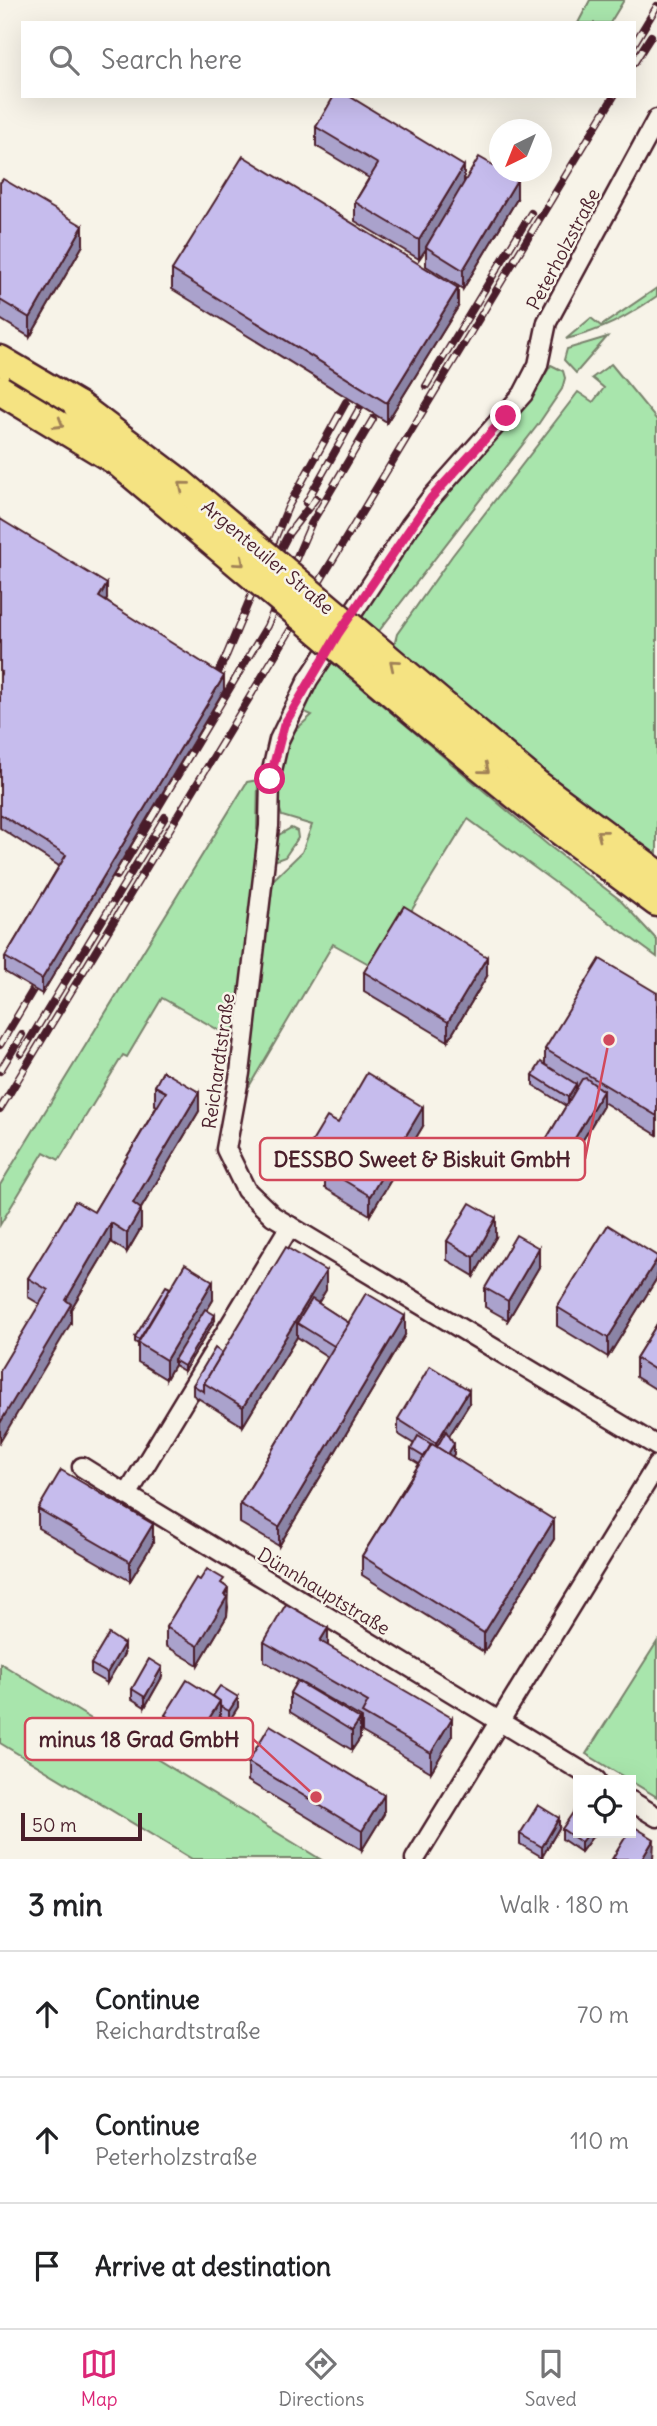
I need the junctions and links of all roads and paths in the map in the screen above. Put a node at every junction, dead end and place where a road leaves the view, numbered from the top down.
1 (657, 119) edge
2 (0, 360) edge
3 (0, 390) edge
4 (338, 634) joint
5 (439, 717) junction
6 (657, 874) edge
7 (657, 902) edge
8 (290, 1226) junction
9 (657, 1446) edge
10 (657, 1465) edge
11 (82, 1467) dead end
12 (127, 1495) junction
13 (500, 1722) junction
14 (588, 1775) edge
15 (636, 1804) edge
16 (657, 1817) edge
17 (415, 1859) edge

1 - 4 street, Peterholzstraße
5 -> 2 main road, Argenteuiler Straße, bridge
3 -> 5 main road, Argenteuiler Straße, bridge
4 - 8 street, Reichardtstraße
6 -> 5 main road, Argenteuiler Straße
5 -> 7 main road, Argenteuiler Straße
8 - 9 street, Reichardtstraße
8 - 12 street
10 - 13 street
11 - 12 street, Dünnhauptstraße
12 - 13 street, Dünnhauptstraße
13 - 14 street, Dünnhauptstraße
13 - 17 street
15 - 16 street

